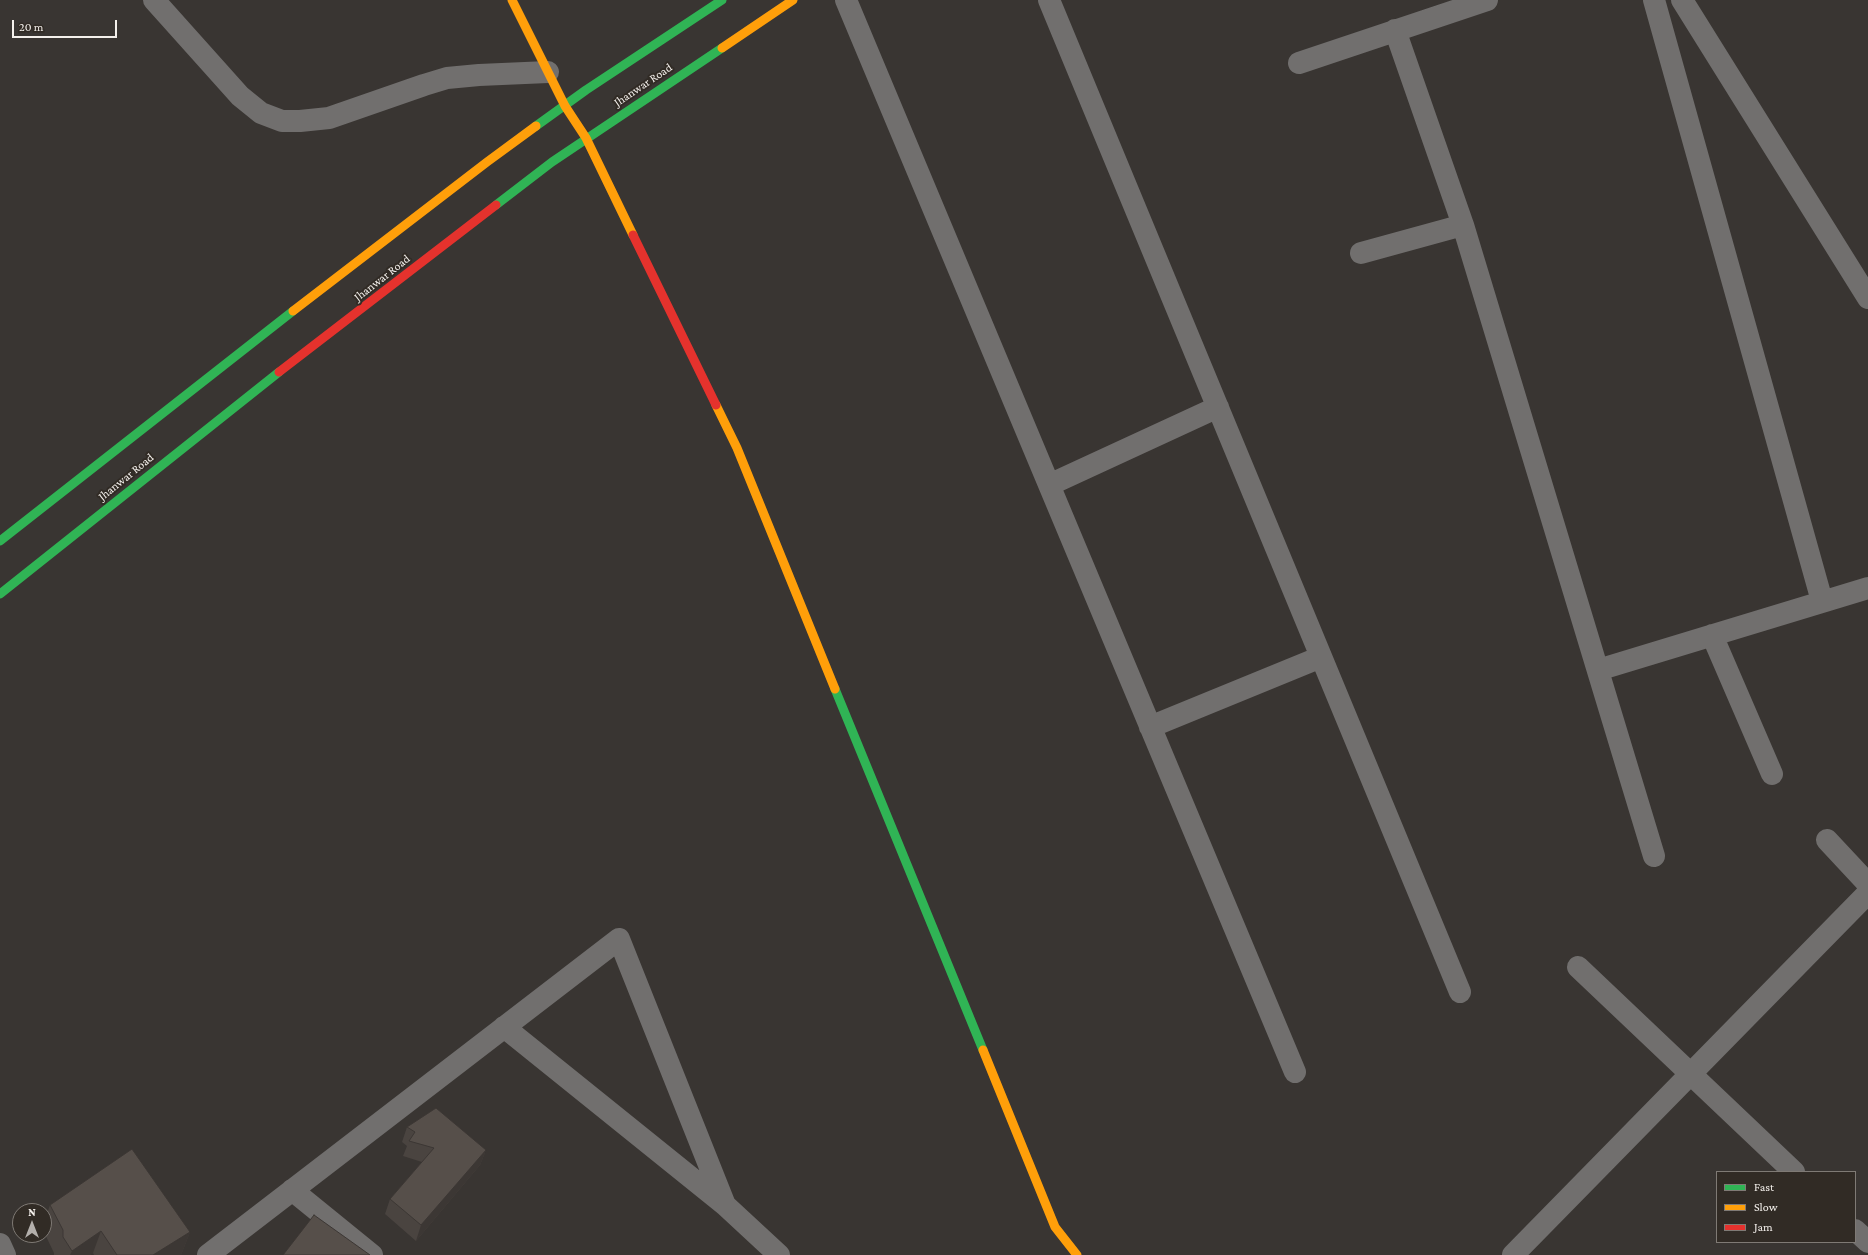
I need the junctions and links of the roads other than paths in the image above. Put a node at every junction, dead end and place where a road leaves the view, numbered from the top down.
1 (154, 0) edge
2 (512, 0) edge
3 (722, 0) edge
4 (793, 0) edge
5 (846, 0) edge
6 (1049, 0) edge
7 (1487, 0) edge
8 (1654, 0) edge
9 (1682, 0) edge
10 (1395, 30) junction
11 (1299, 63) dead end
12 (548, 72) junction
13 (565, 106) junction
14 (586, 138) junction
15 (1463, 225) junction
16 (1361, 253) dead end
17 (1868, 298) edge
18 (1218, 407) junction
19 (1049, 485) junction
20 (0, 542) edge
21 (1868, 588) edge
22 (0, 594) edge
23 (1822, 601) junction
24 (1712, 635) junction
25 (1321, 657) junction
26 (1598, 670) junction
27 (1150, 727) junction
28 (1772, 774) dead end
29 (1827, 840) dead end
30 (1654, 856) dead end
31 (1868, 884) edge
32 (1868, 893) edge
33 (1578, 967) dead end
34 (1460, 992) dead end
35 (504, 1027) junction
36 (1295, 1072) dead end
37 (1691, 1074) junction
38 (1793, 1171) edge
39 (292, 1190) junction
40 (725, 1205) junction
41 (1856, 1231) edge
42 (1868, 1242) edge
43 (0, 1244) edge
44 (1516, 1254) edge
45 (5, 1255) edge
46 (208, 1255) edge
47 (372, 1255) edge
48 (779, 1255) edge
49 (1077, 1255) edge

1 - 12 street
2 - 12 street
3 - 13 street
4 - 14 street, Jhanwar Road
5 - 19 street
6 - 18 street
7 - 10 street
8 - 23 street
9 - 17 street
10 - 11 street
10 - 15 street
12 - 13 street
13 - 14 street
13 - 20 street
14 - 22 street, Jhanwar Road
14 - 49 street
15 - 16 street
15 - 26 street
18 - 19 street
18 - 25 street
19 - 27 street
21 - 23 street
23 - 24 street
24 - 26 street
24 - 28 street
25 - 27 street
25 - 34 street
26 - 30 street
27 - 36 street
29 - 31 street
32 - 37 street
33 - 37 street
35 - 39 street
35 - 40 street
35 - 40 street
37 - 38 street
37 - 44 street
39 - 46 street
39 - 47 street
40 - 48 street
41 - 42 street
43 - 45 street

